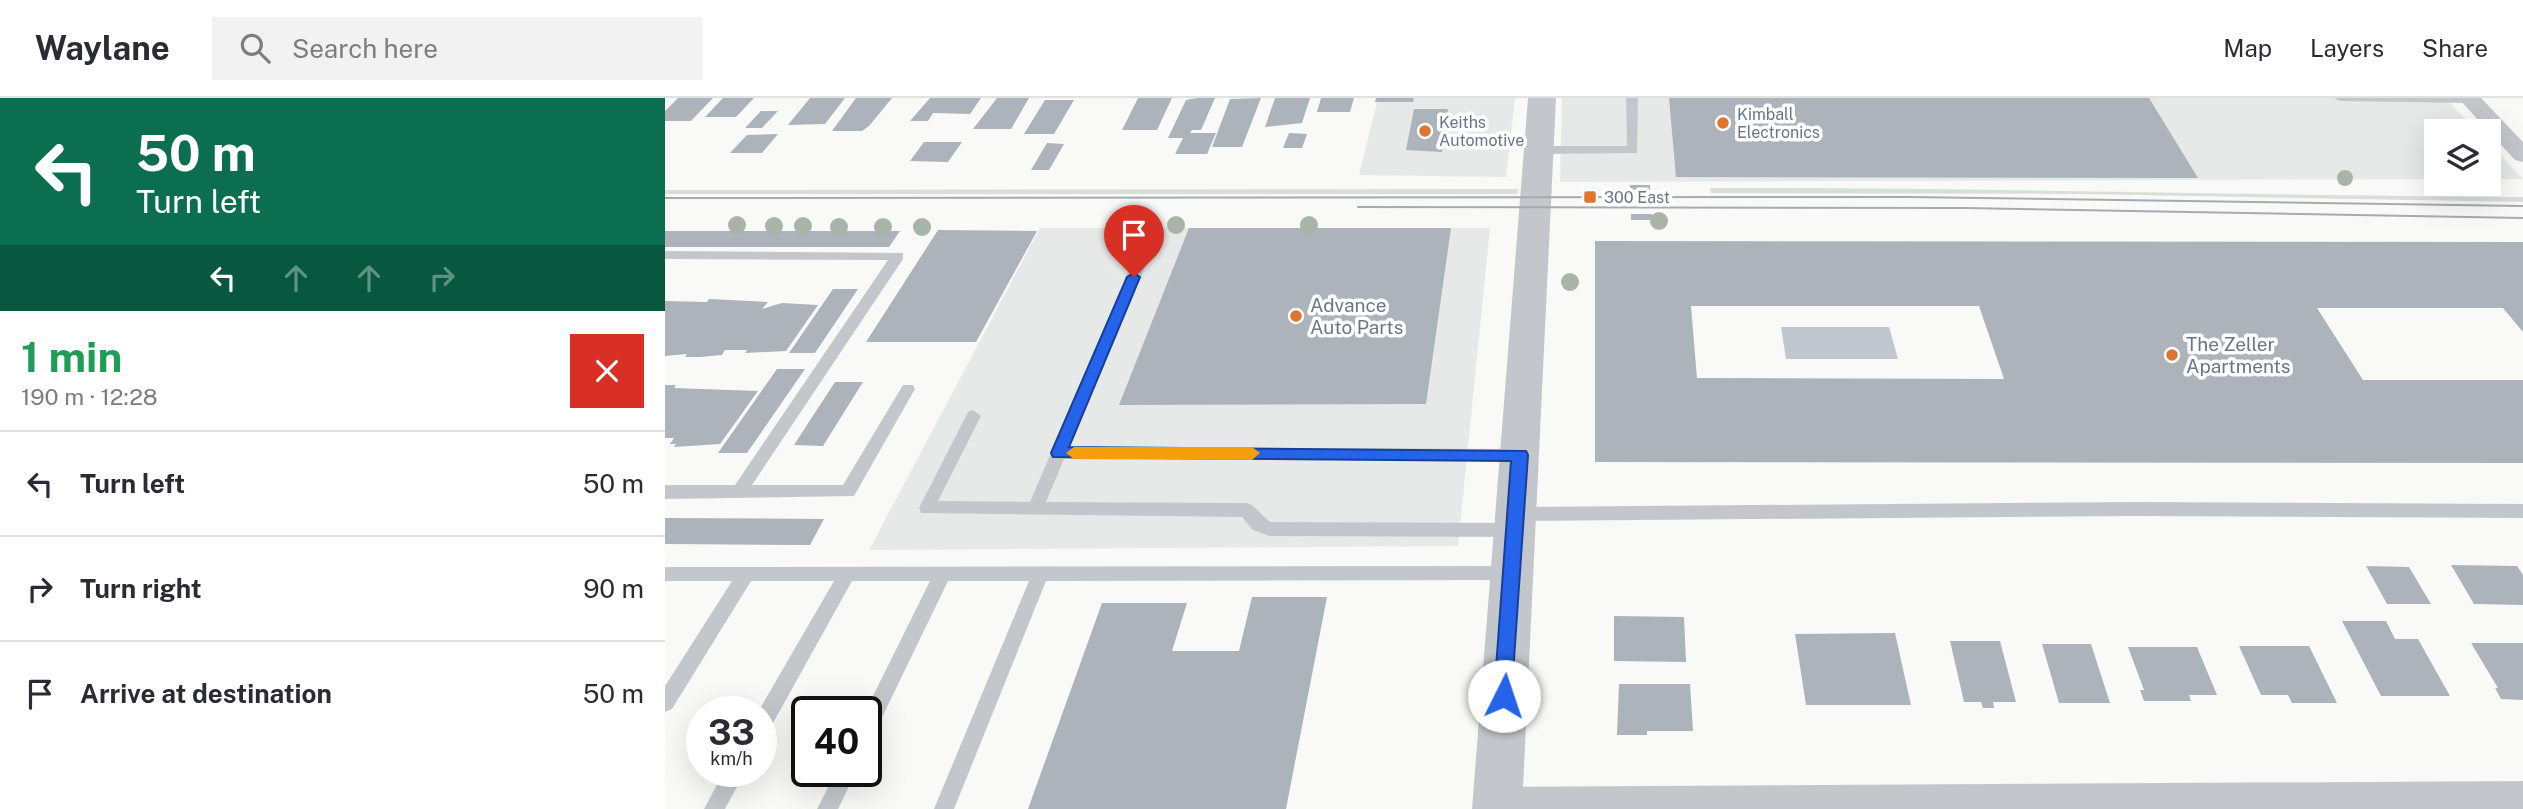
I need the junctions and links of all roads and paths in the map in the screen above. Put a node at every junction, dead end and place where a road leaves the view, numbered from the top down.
1 (1542, 98) edge
2 (1632, 98) edge
3 (2340, 98) edge
4 (2470, 99) edge
5 (1539, 150) junction
6 (2523, 155) edge
7 (1144, 252) dead end
8 (665, 255) edge
9 (908, 389) dead end
10 (973, 416) dead end
11 (1059, 453) junction
12 (1520, 455) junction
13 (665, 492) edge
14 (739, 492) junction
15 (1035, 509) junction
16 (2523, 511) edge
17 (1515, 522) junction
18 (1512, 573) junction
19 (665, 574) edge
20 (746, 575) junction
21 (847, 575) junction
22 (942, 575) junction
23 (1040, 575) junction
24 (882, 697) edge
25 (777, 698) edge
26 (665, 703) edge
27 (726, 787) edge
28 (838, 787) edge
29 (2523, 800) edge
30 (1497, 808) edge
31 (714, 809) edge
32 (827, 809) edge
33 (944, 809) edge

1 - 5 street
2 - 5 lane
3 - 4 lane
4 - 6 street
5 - 12 street
7 - 11 lane
8 - 14 lane
9 - 14 lane
10 - 15 lane
11 - 12 lane
11 - 15 lane
12 - 17 street
13 - 14 lane
15 - 17 lane
16 - 17 lane
17 - 18 street
18 - 23 lane
18 - 30 street
19 - 20 lane
20 - 21 lane
20 - 26 lane
21 - 22 lane
21 - 25 lane
22 - 23 lane
22 - 24 lane
23 - 33 lane
27 - 31 lane
28 - 32 lane
29 - 30 street

